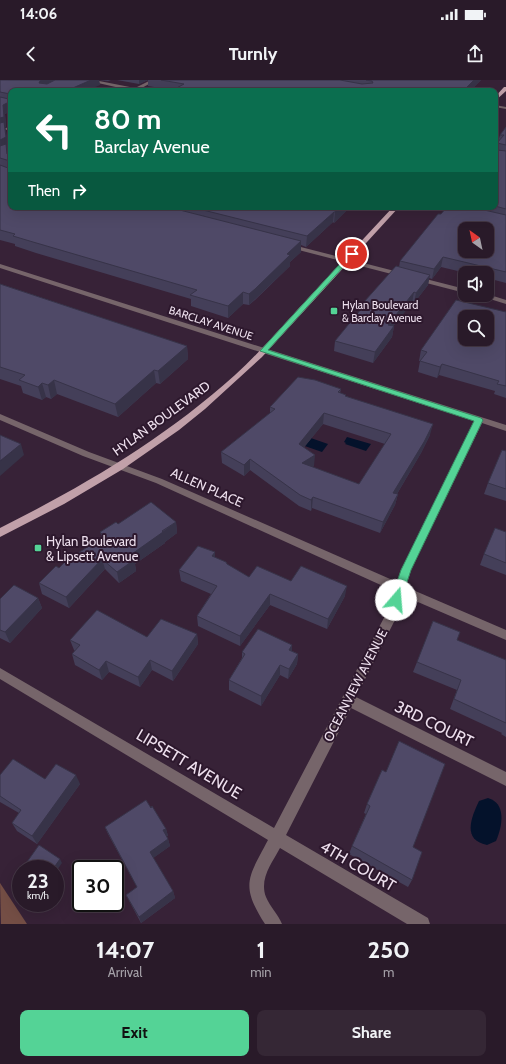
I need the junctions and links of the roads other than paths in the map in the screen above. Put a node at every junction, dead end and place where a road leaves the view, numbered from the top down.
1 (87, 80) edge
2 (154, 80) edge
3 (125, 88) edge
4 (138, 88) edge
5 (506, 88) edge
6 (498, 97) edge
7 (393, 210) edge
8 (452, 210) edge
9 (469, 214) edge
10 (282, 244) edge
11 (346, 260) junction
12 (0, 266) edge
13 (458, 289) edge
14 (494, 299) edge
15 (506, 302) edge
16 (263, 351) junction
17 (0, 417) edge
18 (478, 420) junction
19 (506, 428) edge
20 (119, 465) junction
21 (0, 532) edge
22 (400, 588) junction
23 (506, 634) edge
24 (0, 673) edge
25 (348, 700) junction
26 (506, 779) edge
27 (276, 838) junction
28 (274, 924) edge
29 (422, 924) edge

1 - 3 street
2 - 4 street
5 - 6 main road
7 - 11 main road, HYLAN BOULEVARD
8 - 9 street
10 - 11 street
11 - 13 street
11 - 16 main road, HYLAN BOULEVARD
12 - 16 street, BARCLAY AVENUE
14 - 15 street
16 - 18 street, BARCLAY AVENUE
16 - 20 main road, HYLAN BOULEVARD
17 - 20 street, ALLEN PLACE
18 - 19 street, BARCLAY AVENUE
18 - 22 street, OCEANVIEW AVENUE
20 - 21 main road, HYLAN BOULEVARD
20 - 22 street, ALLEN PLACE
22 - 23 street, ALLEN PLACE
22 - 25 street, OCEANVIEW AVENUE
24 - 27 street, LIPSETT AVENUE
25 - 26 street, 3RD COURT
25 - 27 street, OCEANVIEW AVENUE
27 - 28 street
27 - 29 street, 4TH COURT

